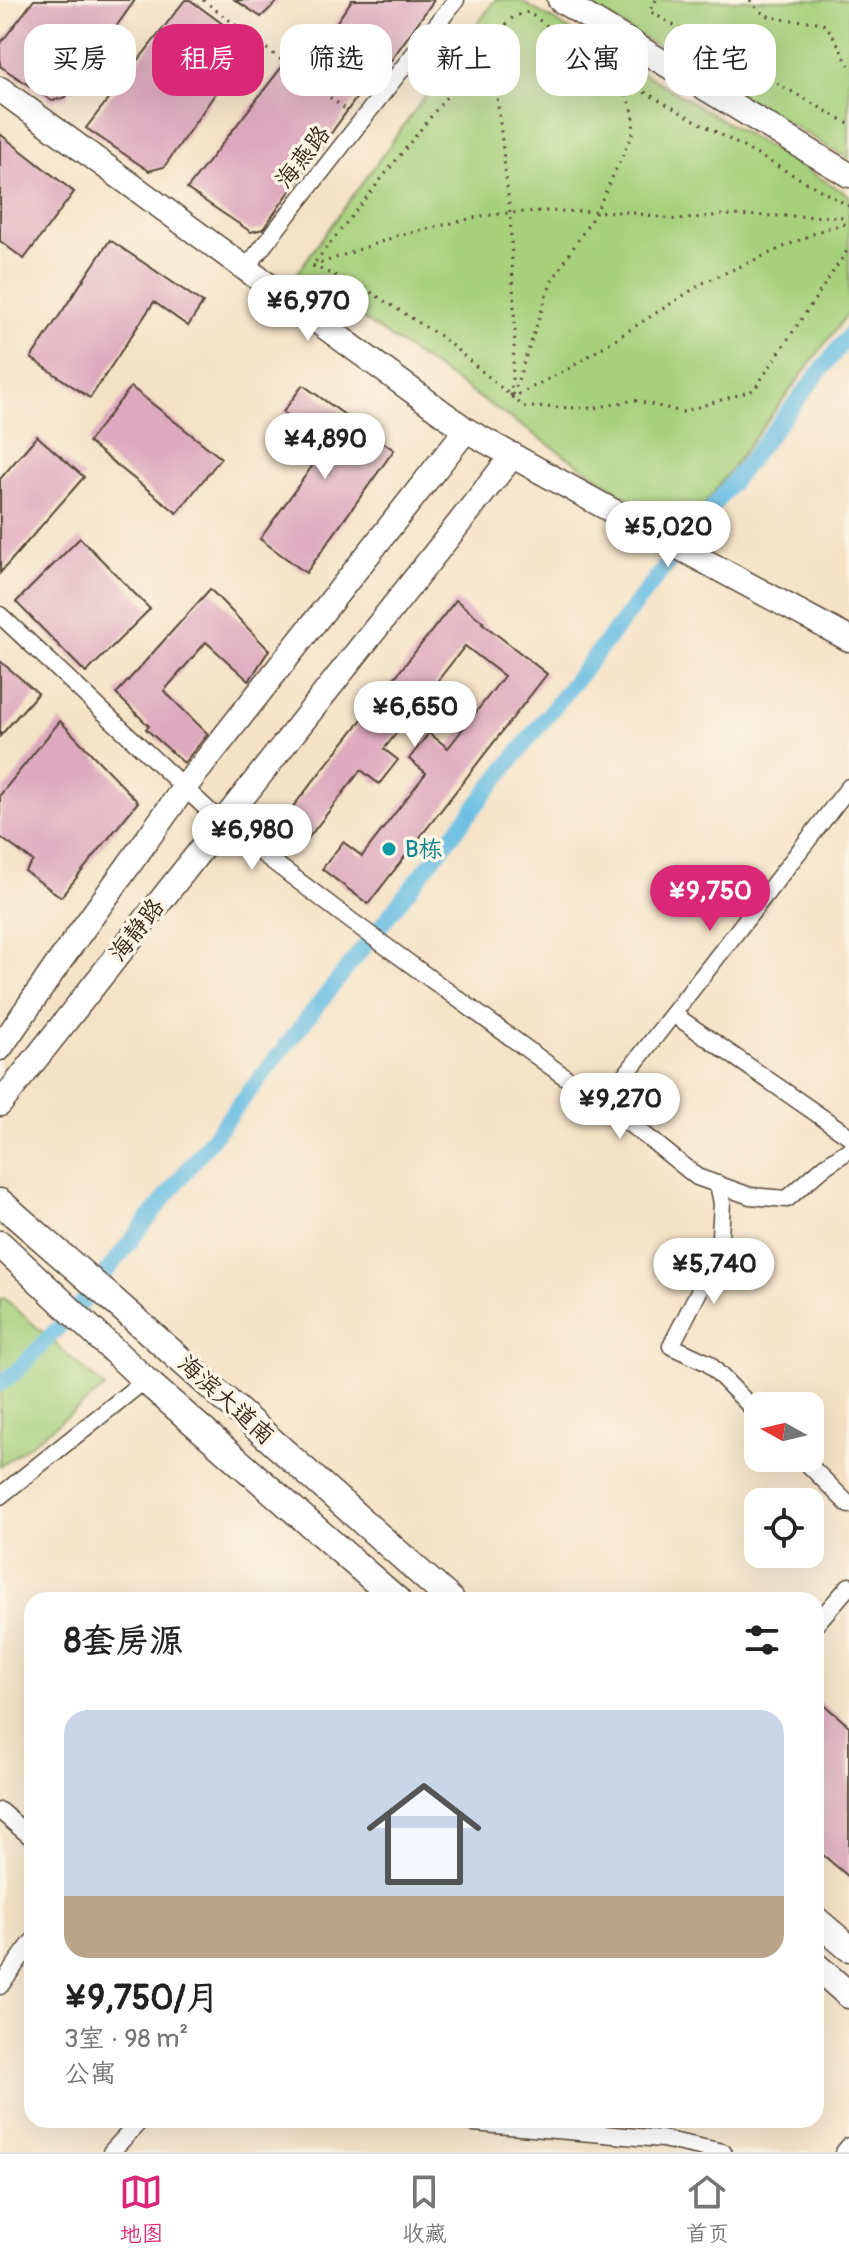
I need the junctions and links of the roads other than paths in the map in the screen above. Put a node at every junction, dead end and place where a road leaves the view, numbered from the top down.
1 (456, 0) edge
2 (560, 0) edge
3 (0, 89) edge
4 (849, 175) edge
5 (246, 268) junction
6 (466, 430) junction
7 (513, 455) junction
8 (0, 615) edge
9 (849, 639) edge
10 (849, 787) edge
11 (184, 788) junction
12 (222, 823) junction
13 (673, 1014) junction
14 (0, 1048) edge
15 (0, 1104) edge
16 (603, 1104) junction
17 (849, 1136) edge
18 (849, 1150) edge
19 (718, 1184) junction
20 (0, 1202) edge
21 (0, 1244) edge
22 (145, 1380) junction
23 (744, 1400) edge
24 (816, 1472) edge
25 (0, 1496) edge
26 (849, 1505) edge
27 (849, 1586) edge
28 (388, 1592) edge
29 (442, 1592) edge
30 (824, 1615) edge
31 (0, 1811) edge
32 (24, 1831) edge
33 (824, 1927) edge
34 (849, 1948) edge
35 (24, 1953) edge
36 (824, 1973) edge
37 (0, 1986) edge
38 (849, 1995) edge
39 (134, 2128) edge
40 (532, 2128) edge
41 (849, 2146) edge
42 (111, 2152) edge
43 (723, 2152) edge
44 (844, 2152) edge

1 - 5 street, 海燕路
2 - 4 street
3 - 5 street
5 - 6 street
6 - 7 street
6 - 11 street, 海静路
7 - 9 street
7 - 12 street, 海静路
8 - 11 street
10 - 13 street
11 - 12 street
11 - 14 street, 海静路
12 - 15 street, 海静路
12 - 16 street
13 - 16 street
13 - 17 street
16 - 19 street
18 - 19 street
19 - 23 street
20 - 29 main road, 海滨大道南
21 - 22 main road, 海滨大道南
22 - 25 street
22 - 28 main road, 海滨大道南
24 - 26 street
27 - 30 street
31 - 32 street
33 - 34 main road
35 - 37 street
36 - 38 main road
39 - 42 street
40 - 43 street
41 - 44 street

